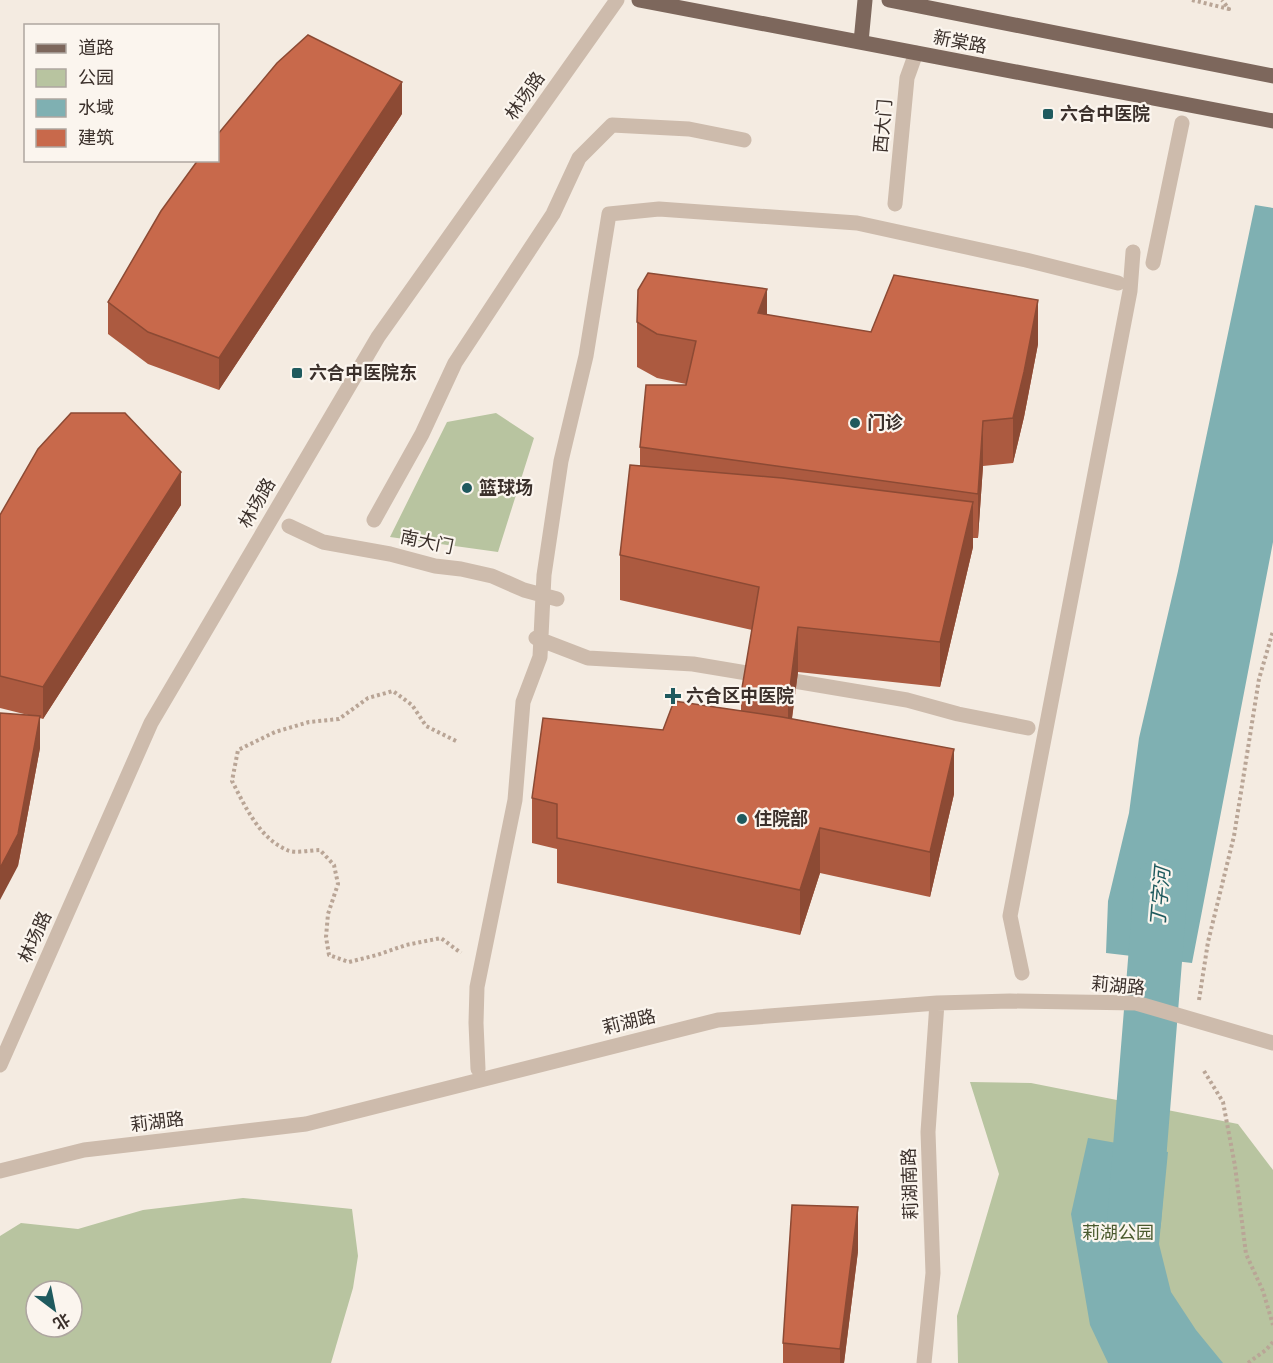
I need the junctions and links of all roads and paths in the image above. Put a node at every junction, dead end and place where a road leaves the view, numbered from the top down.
1 (617, 0) edge
2 (639, 0) edge
3 (865, 0) edge
4 (890, 0) edge
5 (1192, 0) edge
6 (1222, 0) edge
7 (861, 42) junction
8 (916, 53) junction
9 (1273, 76) edge
10 (1273, 121) edge
11 (1182, 123) dead end
12 (744, 140) dead end
13 (895, 204) dead end
14 (1133, 252) dead end
15 (1153, 263) dead end
16 (1118, 283) dead end
17 (374, 520) dead end
18 (289, 526) dead end
19 (557, 599) dead end
20 (1273, 631) edge
21 (536, 638) dead end
22 (1028, 728) dead end
23 (456, 741) dead end
24 (461, 953) dead end
25 (1022, 973) dead end
26 (937, 1003) junction
27 (1199, 1004) dead end
28 (1273, 1043) edge
29 (0, 1065) edge
30 (478, 1069) dead end
31 (1204, 1071) dead end
32 (0, 1171) edge
33 (1273, 1325) edge
34 (1273, 1342) edge
35 (924, 1363) edge
36 (1248, 1363) edge

1 - 29 street, 林场路
2 - 7 main road, 新棠路
3 - 7 main road
4 - 9 main road, 新棠路
5 - 6 path
7 - 8 main road, 新棠路
8 - 10 main road, 新棠路
8 - 13 street, 西大门
11 - 15 street
12 - 17 street
14 - 25 street
16 - 30 street
18 - 19 street, 南大门
20 - 27 path
21 - 22 street
23 - 24 path
26 - 28 street, 莉湖路
26 - 32 street, 莉湖路
26 - 35 street, 莉湖南路
31 - 33 path
34 - 36 path

